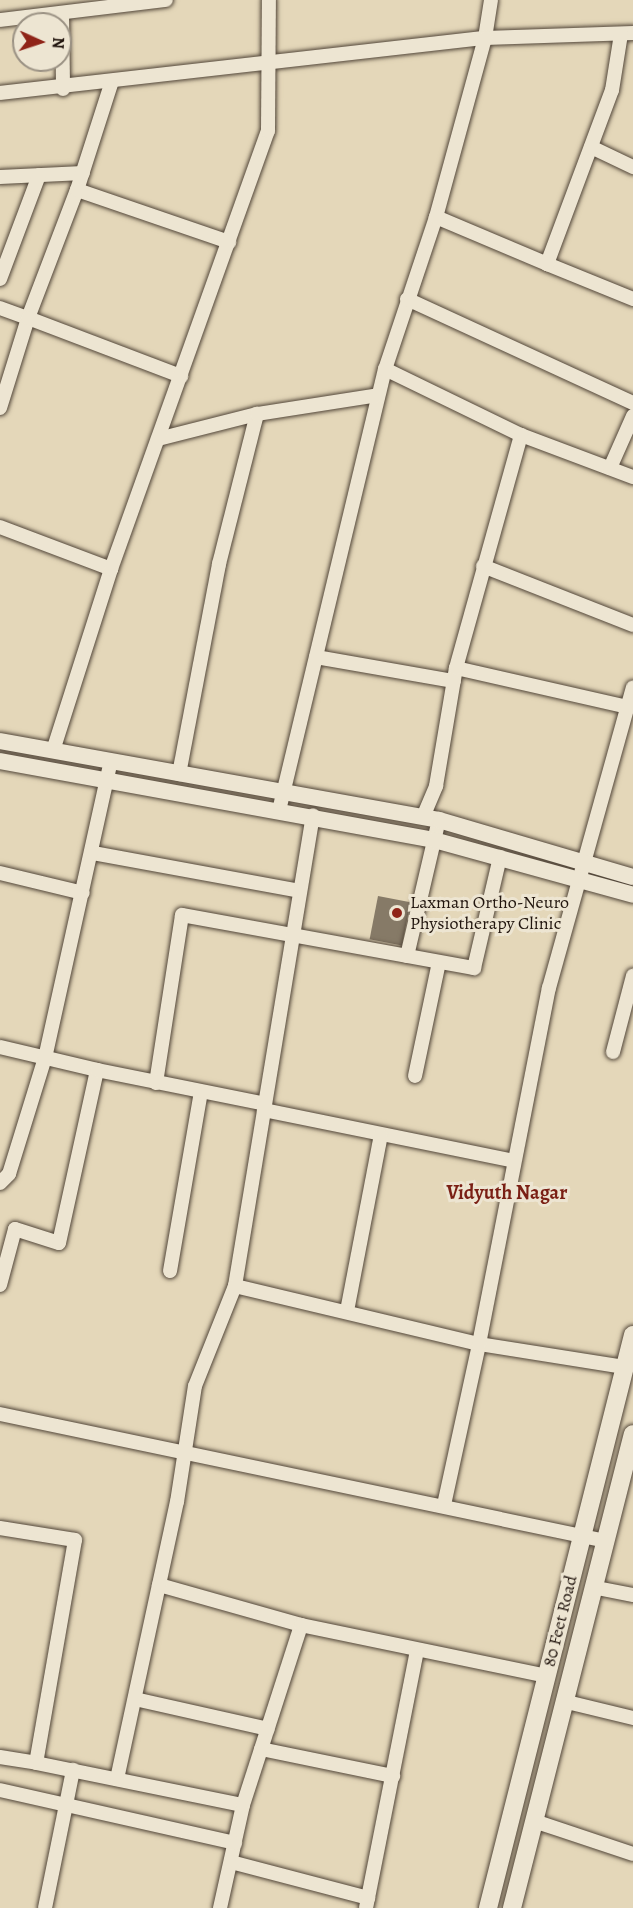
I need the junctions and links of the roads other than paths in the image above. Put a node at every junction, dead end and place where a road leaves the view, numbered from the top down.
1 (166, 0) edge
2 (269, 0) edge
3 (491, 0) edge
4 (70, 12) edge
5 (627, 34) edge
6 (485, 38) junction
7 (269, 66) junction
8 (63, 72) edge
9 (111, 84) junction
10 (63, 89) junction
11 (0, 93) edge
12 (591, 147) junction
13 (633, 167) edge
14 (83, 173) junction
15 (39, 175) junction
16 (0, 177) edge
17 (77, 190) junction
18 (436, 217) junction
19 (229, 242) junction
20 (547, 264) junction
21 (0, 279) edge
22 (406, 299) junction
23 (633, 299) edge
24 (0, 308) edge
25 (28, 318) junction
26 (385, 369) junction
27 (5, 373) edge
28 (182, 376) junction
29 (378, 396) junction
30 (633, 403) edge
31 (0, 408) edge
32 (257, 414) junction
33 (633, 416) edge
34 (521, 435) junction
35 (158, 439) junction
36 (610, 468) junction
37 (633, 477) edge
38 (0, 527) edge
39 (483, 566) junction
40 (111, 569) junction
41 (633, 625) edge
42 (316, 657) junction
43 (455, 674) junction
44 (633, 688) edge
45 (627, 708) junction
46 (0, 741) edge
47 (53, 751) junction
48 (0, 761) edge
49 (111, 762) junction
50 (179, 774) junction
51 (107, 781) junction
52 (284, 790) junction
53 (279, 809) junction
54 (313, 815) junction
55 (431, 819) junction
56 (434, 840) junction
57 (93, 853) junction
58 (500, 857) junction
59 (584, 870) junction
60 (0, 873) edge
61 (633, 877) edge
62 (300, 891) junction
63 (83, 893) junction
64 (633, 895) edge
65 (293, 935) junction
66 (406, 956) junction
67 (439, 962) junction
68 (633, 976) edge
69 (0, 1047) edge
70 (613, 1052) dead end
71 (45, 1058) junction
72 (97, 1070) junction
73 (415, 1076) dead end
74 (156, 1083) junction
75 (201, 1092) junction
76 (265, 1107) junction
77 (381, 1135) junction
78 (514, 1161) junction
79 (0, 1183) edge
80 (170, 1271) dead end
81 (0, 1285) edge
82 (235, 1286) junction
83 (347, 1311) junction
84 (633, 1335) edge
85 (479, 1344) junction
86 (625, 1367) junction
87 (0, 1414) edge
88 (633, 1434) edge
89 (185, 1450) junction
90 (630, 1461) edge
91 (444, 1505) junction
92 (0, 1528) edge
93 (582, 1536) junction
94 (606, 1541) junction
95 (159, 1585) junction
96 (597, 1588) junction
97 (633, 1595) edge
98 (301, 1625) junction
99 (417, 1651) junction
100 (547, 1676) junction
101 (135, 1699) junction
102 (567, 1702) junction
103 (633, 1718) edge
104 (268, 1729) junction
105 (261, 1749) junction
106 (0, 1757) edge
107 (36, 1763) junction
108 (73, 1770) junction
109 (393, 1776) junction
110 (117, 1779) junction
111 (0, 1790) edge
112 (67, 1803) junction
113 (243, 1805) junction
114 (534, 1821) junction
115 (235, 1843) junction
116 (633, 1854) edge
117 (231, 1862) junction
118 (367, 1903) edge
119 (45, 1908) edge
120 (220, 1908) edge
121 (488, 1908) edge
122 (512, 1908) edge

1 - 4 street
2 - 7 street
3 - 6 street
5 - 6 street
5 - 12 street
6 - 7 street
6 - 18 street
7 - 9 street
7 - 19 street
8 - 10 street
9 - 10 street
9 - 14 street
10 - 11 street
12 - 13 street
12 - 20 street
14 - 15 street
14 - 17 street
15 - 16 street
15 - 21 street
17 - 19 street
17 - 25 street
18 - 20 street
18 - 22 street
19 - 28 street
20 - 23 street
22 - 26 street
22 - 30 street
24 - 25 street
25 - 27 street
25 - 28 street
26 - 29 street
26 - 34 street
27 - 31 street
28 - 35 street
29 - 32 street
29 - 42 street
32 - 35 street
32 - 50 street
33 - 36 street
34 - 36 street
34 - 39 street
35 - 40 street
36 - 37 street
38 - 40 street
39 - 41 street
39 - 43 street
40 - 47 street
42 - 43 street
42 - 52 street
43 - 45 street
43 - 55 street
44 - 45 street
45 - 59 street
46 - 47 street
47 - 49 street
48 - 51 street
49 - 50 street
49 - 51 street
50 - 52 street
51 - 53 street
51 - 57 street
52 - 53 street
52 - 55 street
53 - 54 street
54 - 56 street
54 - 62 street
55 - 56 street
55 - 59 street
56 - 58 street
56 - 66 street
57 - 62 street
57 - 63 street
58 - 59 street
58 - 67 street
59 - 61 street
59 - 64 street
59 - 78 street
60 - 63 street
62 - 65 street
63 - 71 street
65 - 66 street
65 - 74 street
65 - 76 street
66 - 67 street
67 - 73 street
68 - 70 street
69 - 71 street
71 - 72 street
71 - 79 street
72 - 74 street
72 - 81 street
74 - 75 street
75 - 76 street
75 - 80 street
76 - 77 street
76 - 82 street
77 - 78 street
77 - 83 street
78 - 85 street
82 - 83 street
82 - 89 street
83 - 85 street
84 - 86 main road, 80 Feet Road
85 - 86 street
85 - 91 street
86 - 93 main road, 80 Feet Road
87 - 89 street
88 - 90 main road, 80 Feet Road
89 - 91 street
89 - 95 street
90 - 94 main road, 80 Feet Road
91 - 93 street
92 - 107 street
93 - 94 street
93 - 100 main road, 80 Feet Road
94 - 96 main road, 80 Feet Road
95 - 98 street
95 - 101 street
96 - 97 street
96 - 102 main road, 80 Feet Road
98 - 99 street
98 - 104 street
99 - 100 street
99 - 109 street
100 - 121 main road, 80 Feet Road
101 - 104 street
101 - 110 street
102 - 103 street
102 - 114 main road, 80 Feet Road
104 - 105 street
105 - 109 street
105 - 113 street
106 - 107 street
107 - 108 street
108 - 110 street
108 - 112 street
109 - 118 street
110 - 113 street
111 - 112 street
112 - 115 street
112 - 119 street
113 - 115 street
114 - 116 street
114 - 122 main road, 80 Feet Road
115 - 117 street
117 - 118 street
117 - 120 street

